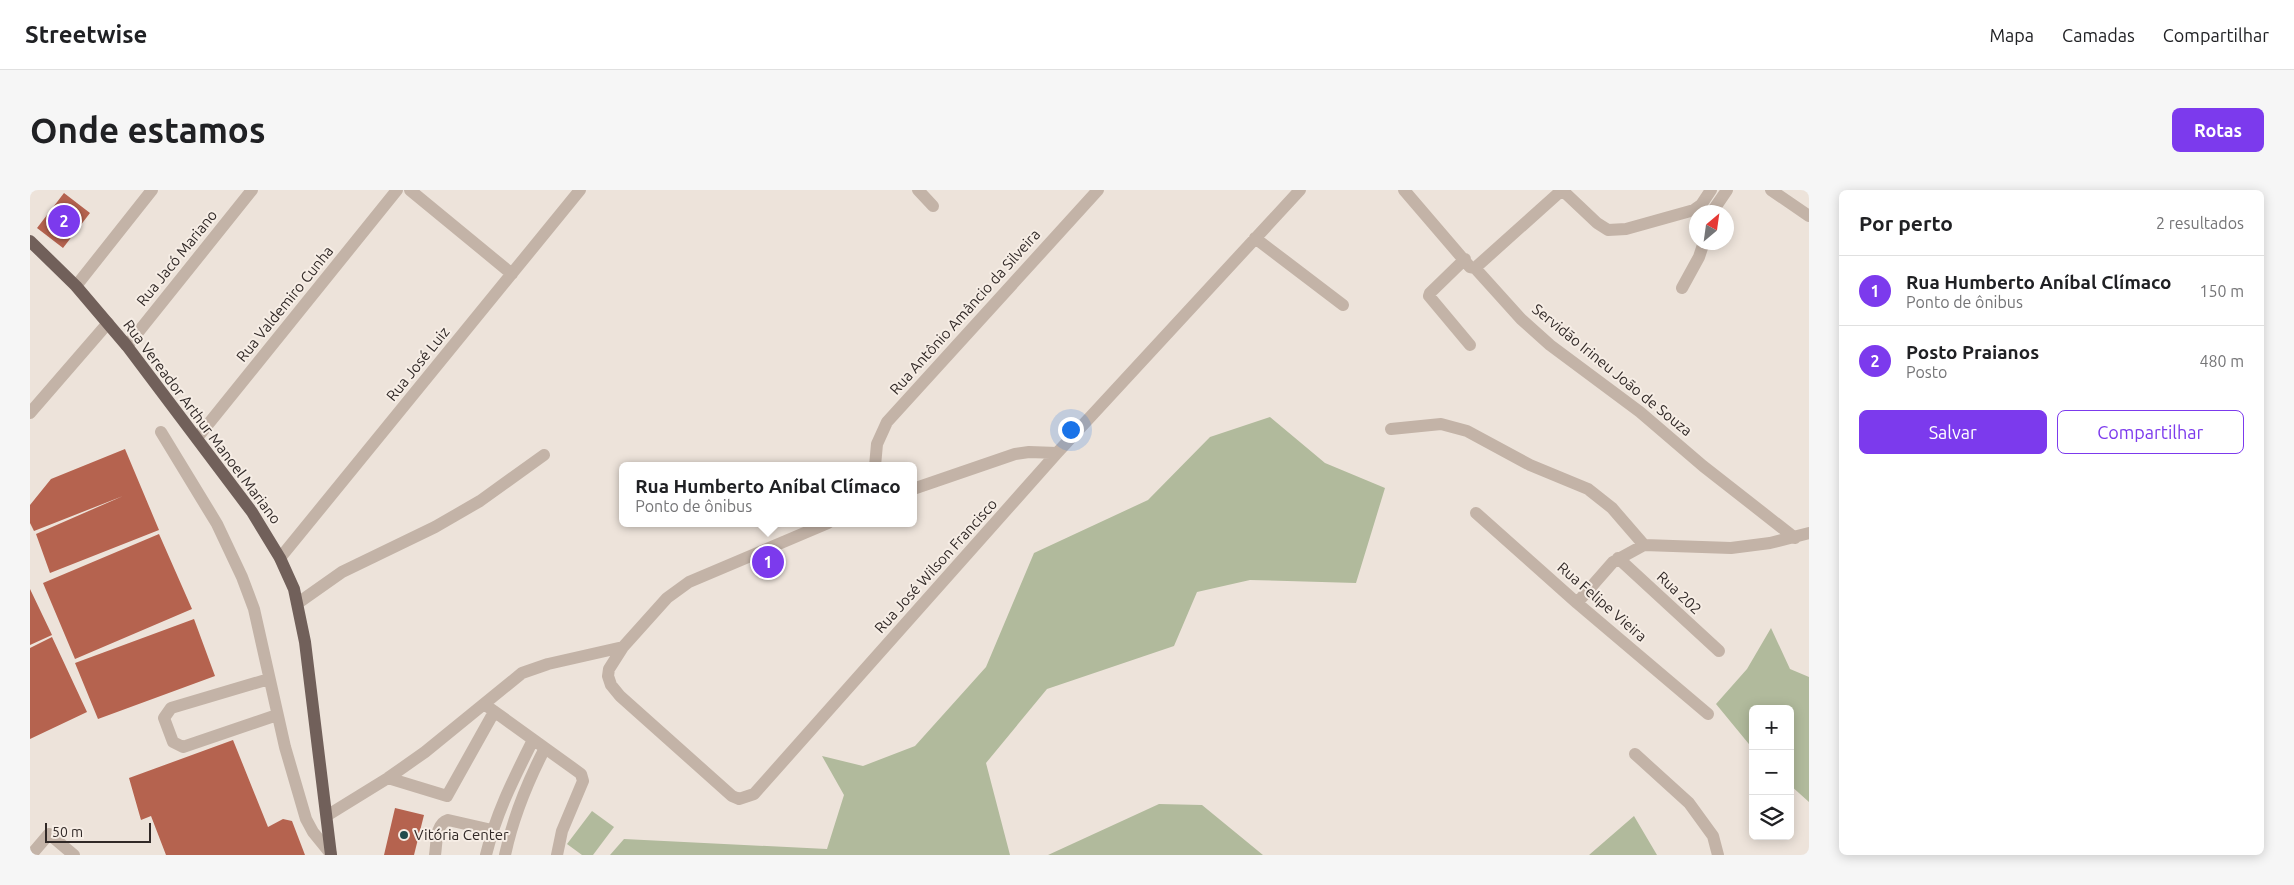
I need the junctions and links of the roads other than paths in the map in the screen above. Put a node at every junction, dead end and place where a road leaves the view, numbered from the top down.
1 (152, 190) edge
2 (252, 190) edge
3 (397, 190) edge
4 (410, 190) edge
5 (580, 190) edge
6 (918, 190) edge
7 (1098, 190) edge
8 (1404, 190) edge
9 (1562, 190) edge
10 (1711, 190) edge
11 (1727, 190) edge
12 (1771, 190) edge
13 (1295, 192) edge
14 (1717, 205) edge
15 (932, 206) dead end
16 (1809, 216) edge
17 (1255, 238) junction
18 (30, 241) edge
19 (1702, 250) edge
20 (1465, 259) junction
21 (1475, 268) junction
22 (512, 274) junction
23 (76, 286) junction
24 (1682, 288) dead end
25 (1344, 305) dead end
26 (108, 323) junction
27 (1470, 345) dead end
28 (127, 346) junction
29 (30, 413) edge
30 (1391, 429) dead end
31 (161, 432) dead end
32 (198, 438) junction
33 (1057, 453) junction
34 (544, 455) dead end
35 (875, 462) edge
36 (917, 488) edge
37 (1476, 513) dead end
38 (819, 527) edge
39 (1809, 533) edge
40 (1795, 538) junction
41 (1644, 545) junction
42 (280, 558) junction
43 (1618, 558) junction
44 (1577, 603) junction
45 (298, 604) junction
46 (623, 647) junction
47 (1719, 651) dead end
48 (269, 679) junction
49 (484, 704) junction
50 (494, 712) junction
51 (1708, 714) dead end
52 (278, 715) junction
53 (533, 740) junction
54 (545, 748) junction
55 (1635, 754) dead end
56 (388, 778) junction
57 (328, 815) junction
58 (492, 830) junction
59 (31, 855) edge
60 (74, 855) edge
61 (331, 855) edge
62 (435, 855) edge
63 (486, 855) edge
64 (505, 855) edge
65 (557, 855) edge
66 (1718, 855) edge

1 - 23 street
2 - 28 street, Rua Jacó Mariano
3 - 32 street, Rua Valdemiro Cunha
4 - 22 street
5 - 22 street, Rua José Luiz
6 - 15 street
7 - 35 street, Rua Antônio Amâncio da Silveira
8 - 20 street, Servidão Irineu João de Souza
9 - 10 street
9 - 21 street
11 - 14 street
12 - 16 street
13 - 17 street, Rua José Wilson Francisco
17 - 25 street
17 - 33 street, Rua José Wilson Francisco
18 - 23 main road, Rua Vereador Arthur Manoel Mariano
19 - 24 street
20 - 21 street, Servidão Irineu João de Souza
20 - 27 street
21 - 40 street, Servidão Irineu João de Souza
22 - 42 street, Rua José Luiz
23 - 26 main road, Rua Vereador Arthur Manoel Mariano
26 - 28 main road, Rua Vereador Arthur Manoel Mariano
26 - 29 street
28 - 32 main road, Rua Vereador Arthur Manoel Mariano
30 - 41 street
31 - 48 street
32 - 42 main road, Rua Vereador Arthur Manoel Mariano
33 - 36 street
33 - 46 street, Rua José Wilson Francisco
34 - 45 street
37 - 44 street, Rua Felipe Vieira
38 - 46 street
39 - 40 street
40 - 41 street
41 - 43 street
42 - 45 main road, Rua Vereador Arthur Manoel Mariano
43 - 44 street
43 - 47 street, Rua 202
44 - 51 street, Rua Felipe Vieira
45 - 57 main road, Rua Vereador Arthur Manoel Mariano
46 - 49 street
48 - 52 street
48 - 52 street
49 - 50 street
49 - 56 street
50 - 53 street
50 - 56 street
52 - 61 street
53 - 54 street
53 - 58 street
54 - 64 street
54 - 65 street
55 - 66 street
56 - 57 street
57 - 61 main road, Rua Vereador Arthur Manoel Mariano
58 - 62 street
58 - 63 street
59 - 60 street

